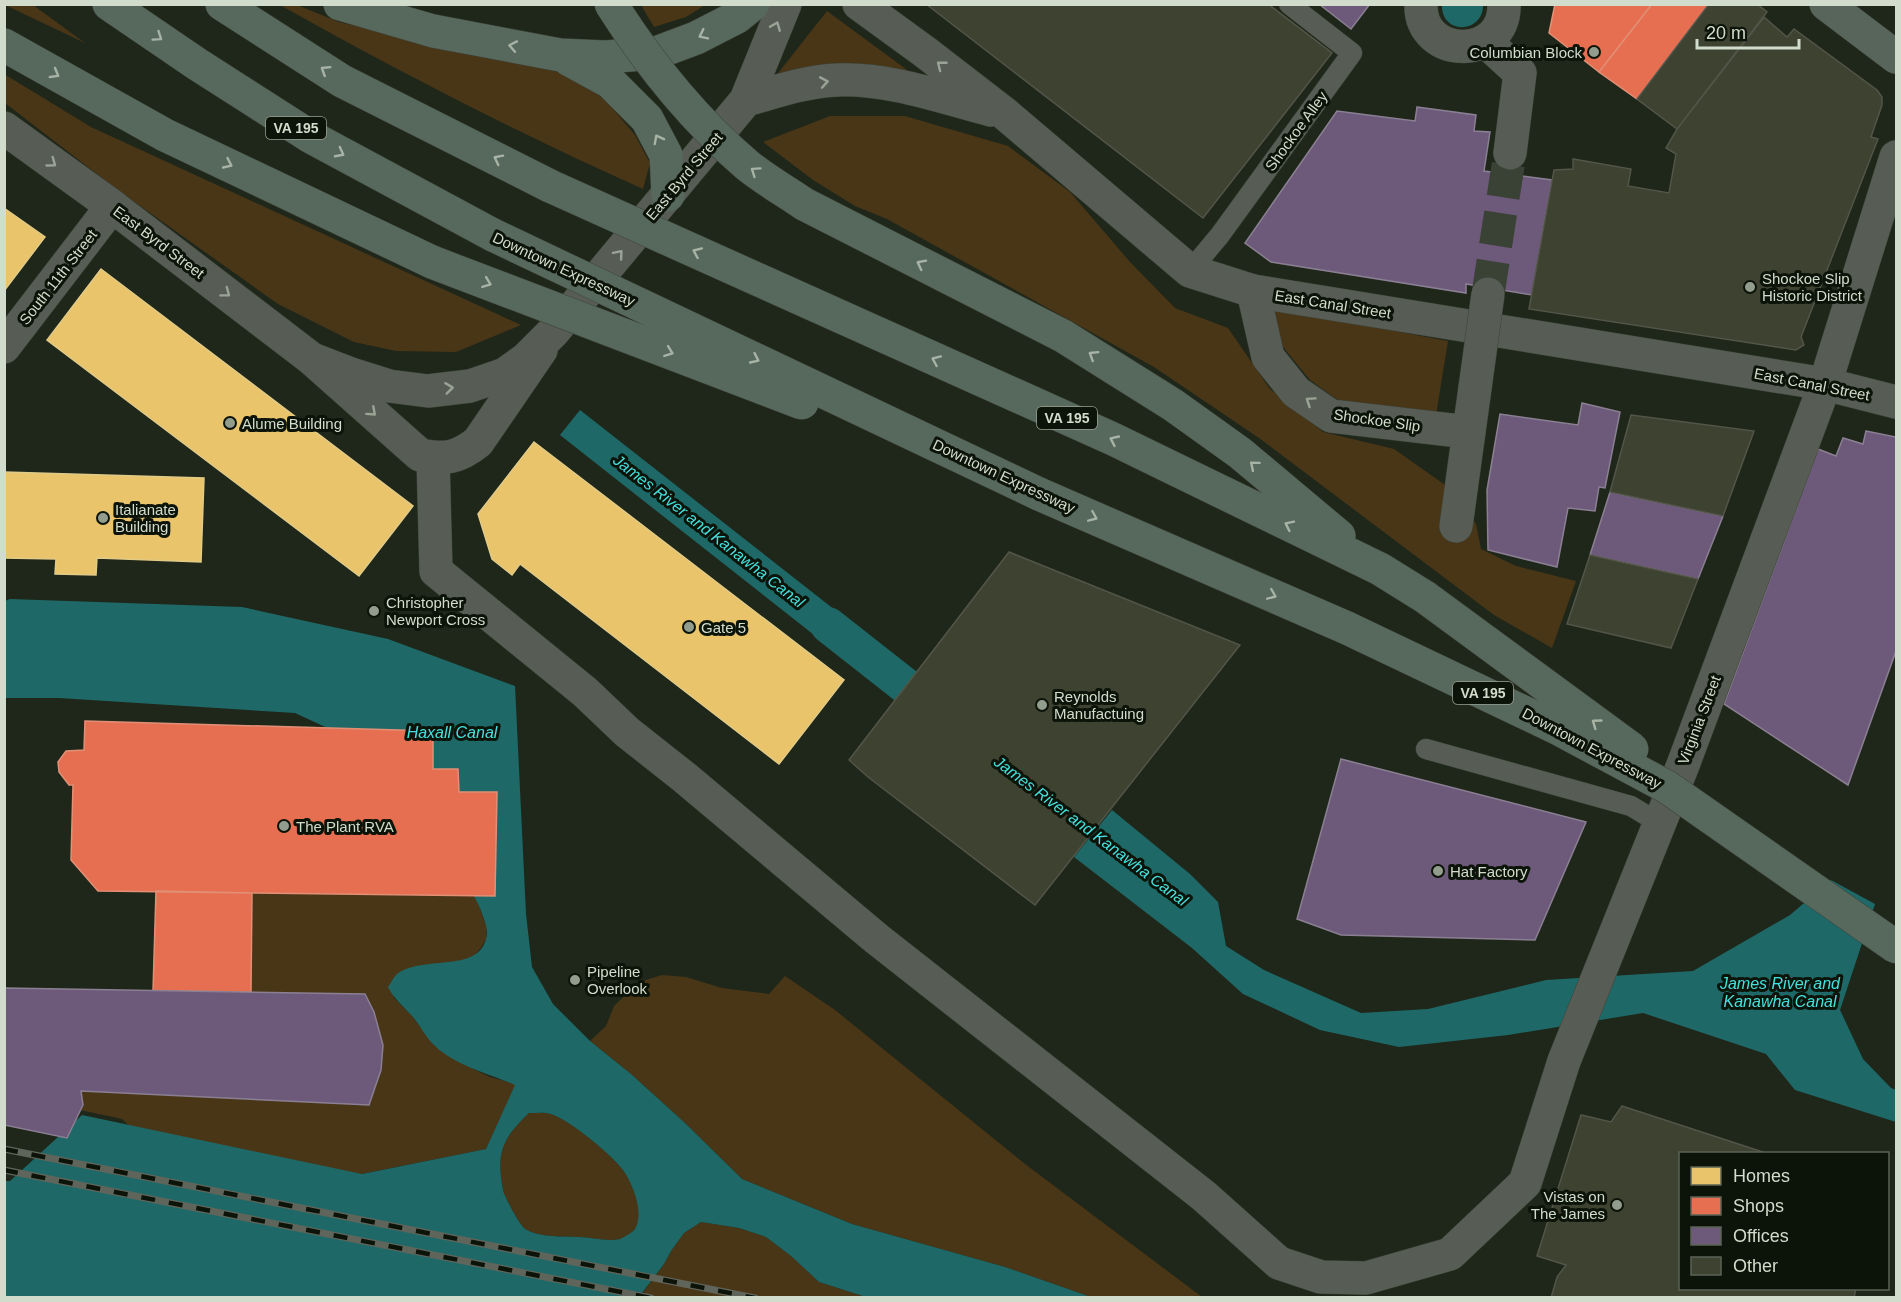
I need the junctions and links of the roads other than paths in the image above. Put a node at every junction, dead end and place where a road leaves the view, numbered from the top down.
1 (109, 4) edge
2 (222, 4) edge
3 (340, 4) edge
4 (611, 4) edge
5 (753, 4) edge
6 (785, 4) edge
7 (859, 4) edge
8 (1289, 4) edge
9 (1421, 4) edge
10 (1504, 4) edge
11 (1839, 9) edge
12 (1485, 41) junction
13 (4, 45) edge
14 (560, 55) junction
15 (1896, 57) edge
16 (746, 100) junction
17 (1004, 113) junction
18 (4, 128) edge
19 (1510, 153) tunnel mouth
20 (1896, 157) edge
21 (668, 195) junction
22 (112, 206) junction
23 (1190, 271) junction
24 (1253, 291) junction
25 (1488, 294) tunnel mouth
26 (554, 331) junction
27 (4, 346) edge
28 (312, 359) junction
29 (1825, 384) junction
30 (1896, 402) edge
31 (1468, 432) junction
32 (433, 458) junction
33 (1039, 494) junction
34 (1456, 526) dead end
35 (1380, 569) junction
36 (1426, 749) dead end
37 (1659, 824) junction
38 (1896, 946) edge

1 -> 33 highway, Downtown Expressway / VA 195, bridge
35 -> 2 highway, Downtown Expressway / VA 195, bridge
14 -> 3 highway
35 -> 4 highway, bridge
5 -> 14 highway
16 -> 6 street, East Byrd Street
17 -> 7 street, East Canal Street
8 - 23 lane, Shockoe Alley
9 - 12 street
10 - 12 street
11 - 15 main road
12 - 19 street
13 -> 33 highway, bridge
21 -> 14 highway
16 -> 17 street
16 - 21 street, East Byrd Street
17 - 23 street, East Canal Street
18 -> 22 street, East Byrd Street
20 - 29 street, Virginia Street
26 -> 21 street, East Byrd Street
22 - 27 street, South 11th Street
22 -> 28 street, East Byrd Street
23 - 24 street, East Canal Street
24 - 29 street, East Canal Street
31 -> 24 street, Shockoe Slip
25 - 31 street, bridge
28 -> 26 street, East Byrd Street
26 - 32 street, East Byrd Street
28 -> 32 street, East Byrd Street
29 - 30 street, East Canal Street
29 - 37 street, Virginia Street
31 - 34 street
32 - 37 street, Virginia Street
33 -> 38 highway, Downtown Expressway / VA 195, bridge
38 -> 35 highway, Downtown Expressway / VA 195, bridge
36 - 37 lane

